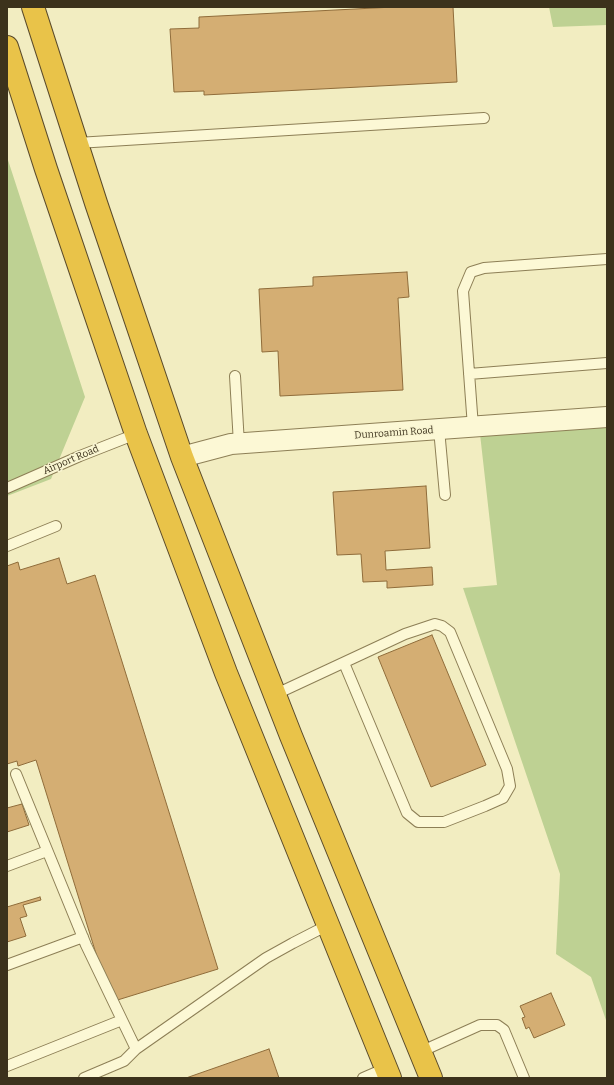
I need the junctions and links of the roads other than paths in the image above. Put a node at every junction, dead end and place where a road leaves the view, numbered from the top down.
1 (33, 7) edge
2 (7, 47) edge
3 (484, 118) dead end
4 (77, 144) junction
5 (607, 259) edge
6 (607, 363) edge
7 (469, 374) junction
8 (234, 376) dead end
9 (607, 417) edge
10 (473, 427) junction
11 (439, 429) junction
12 (136, 434) junction
13 (239, 444) junction
14 (182, 456) junction
15 (7, 488) edge
16 (445, 495) dead end
17 (56, 526) dead end
18 (7, 546) edge
19 (344, 663) junction
20 (274, 695) junction
21 (16, 774) dead end
22 (47, 851) junction
23 (7, 866) edge
24 (328, 926) junction
25 (83, 937) junction
26 (7, 965) edge
27 (122, 1020) junction
28 (136, 1049) junction
29 (420, 1052) junction
30 (7, 1066) edge
31 (388, 1073) edge
32 (84, 1078) edge
33 (363, 1078) edge
34 (430, 1078) edge
35 (524, 1078) edge

1 - 4 highway
2 - 12 highway
3 - 4 lane
4 - 14 highway
5 - 7 lane
6 - 7 lane
7 - 10 lane
8 - 13 lane
9 - 10 street, Dunroamin Road
10 - 11 street, Dunroamin Road
11 - 13 street, Dunroamin Road
11 - 16 lane
12 - 15 lane, Airport Road
12 - 24 highway
13 - 14 street, Dunroamin Road
14 - 20 highway
17 - 18 lane
19 - 19 lane
19 - 20 lane
20 - 29 highway
21 - 22 lane
22 - 23 lane
22 - 25 lane
24 - 28 lane
24 - 31 highway
25 - 26 lane
25 - 27 lane
27 - 28 lane
27 - 30 lane
28 - 32 lane
29 - 34 highway
29 - 35 lane
31 - 33 lane

